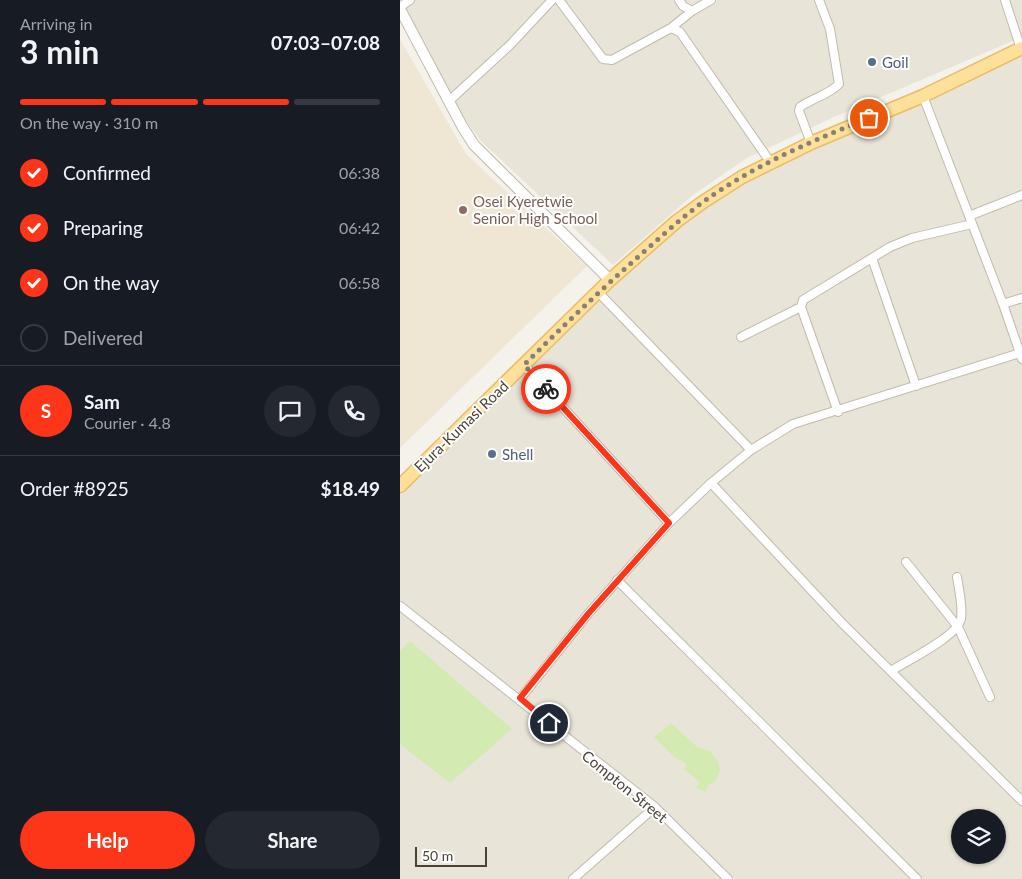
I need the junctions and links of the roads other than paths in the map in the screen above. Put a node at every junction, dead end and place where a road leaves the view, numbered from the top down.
1 (410, 0) edge
2 (552, 0) edge
3 (559, 0) edge
4 (679, 0) edge
5 (711, 0) edge
6 (819, 0) edge
7 (1004, 0) edge
8 (400, 8) edge
9 (692, 11) junction
10 (671, 28) junction
11 (1021, 48) edge
12 (923, 96) junction
13 (449, 101) junction
14 (811, 143) junction
15 (771, 163) junction
16 (1022, 195) edge
17 (969, 216) junction
18 (972, 224) junction
19 (872, 258) junction
20 (610, 280) junction
21 (598, 292) junction
22 (1022, 298) edge
23 (1003, 304) junction
24 (801, 307) junction
25 (741, 337) dead end
26 (1021, 356) edge
27 (524, 365) junction
28 (916, 386) junction
29 (838, 412) junction
30 (751, 450) junction
31 (711, 483) junction
32 (400, 486) edge
33 (669, 523) junction
34 (906, 562) dead end
35 (957, 577) dead end
36 (618, 580) junction
37 (400, 606) edge
38 (958, 627) junction
39 (890, 671) junction
40 (990, 697) dead end
41 (520, 698) junction
42 (1022, 801) edge
43 (655, 807) junction
44 (573, 879) edge
45 (728, 879) edge
46 (917, 879) edge

1 - 8 street
2 - 13 street
3 - 10 street
4 - 9 street
5 - 9 street
6 - 14 street
7 - 11 street
8 - 13 street
9 - 10 street
10 - 15 street
11 - 12 main road, Ejura-Kumasi Road
12 - 14 main road, Ejura-Kumasi Road
12 - 17 street
13 - 20 street
14 - 15 main road, Ejura-Kumasi Road
15 - 20 main road, Ejura-Kumasi Road
16 - 17 street
17 - 18 street
18 - 19 street
18 - 23 street
19 - 24 street
19 - 28 street
20 - 21 main road, Ejura-Kumasi Road
21 - 27 main road, Ejura-Kumasi Road
21 - 30 street
22 - 23 street
23 - 26 street
24 - 25 street
24 - 29 street
26 - 28 street
27 - 32 main road, Ejura-Kumasi Road
27 - 33 street
28 - 29 street
29 - 30 street
30 - 31 street
31 - 33 street
31 - 39 street
33 - 36 street
34 - 38 street
35 - 38 street
36 - 41 street
36 - 46 street
37 - 41 street, Compton Street
38 - 39 street
38 - 40 street
39 - 42 street
41 - 43 street, Compton Street
43 - 44 street
43 - 45 street, Compton Street

